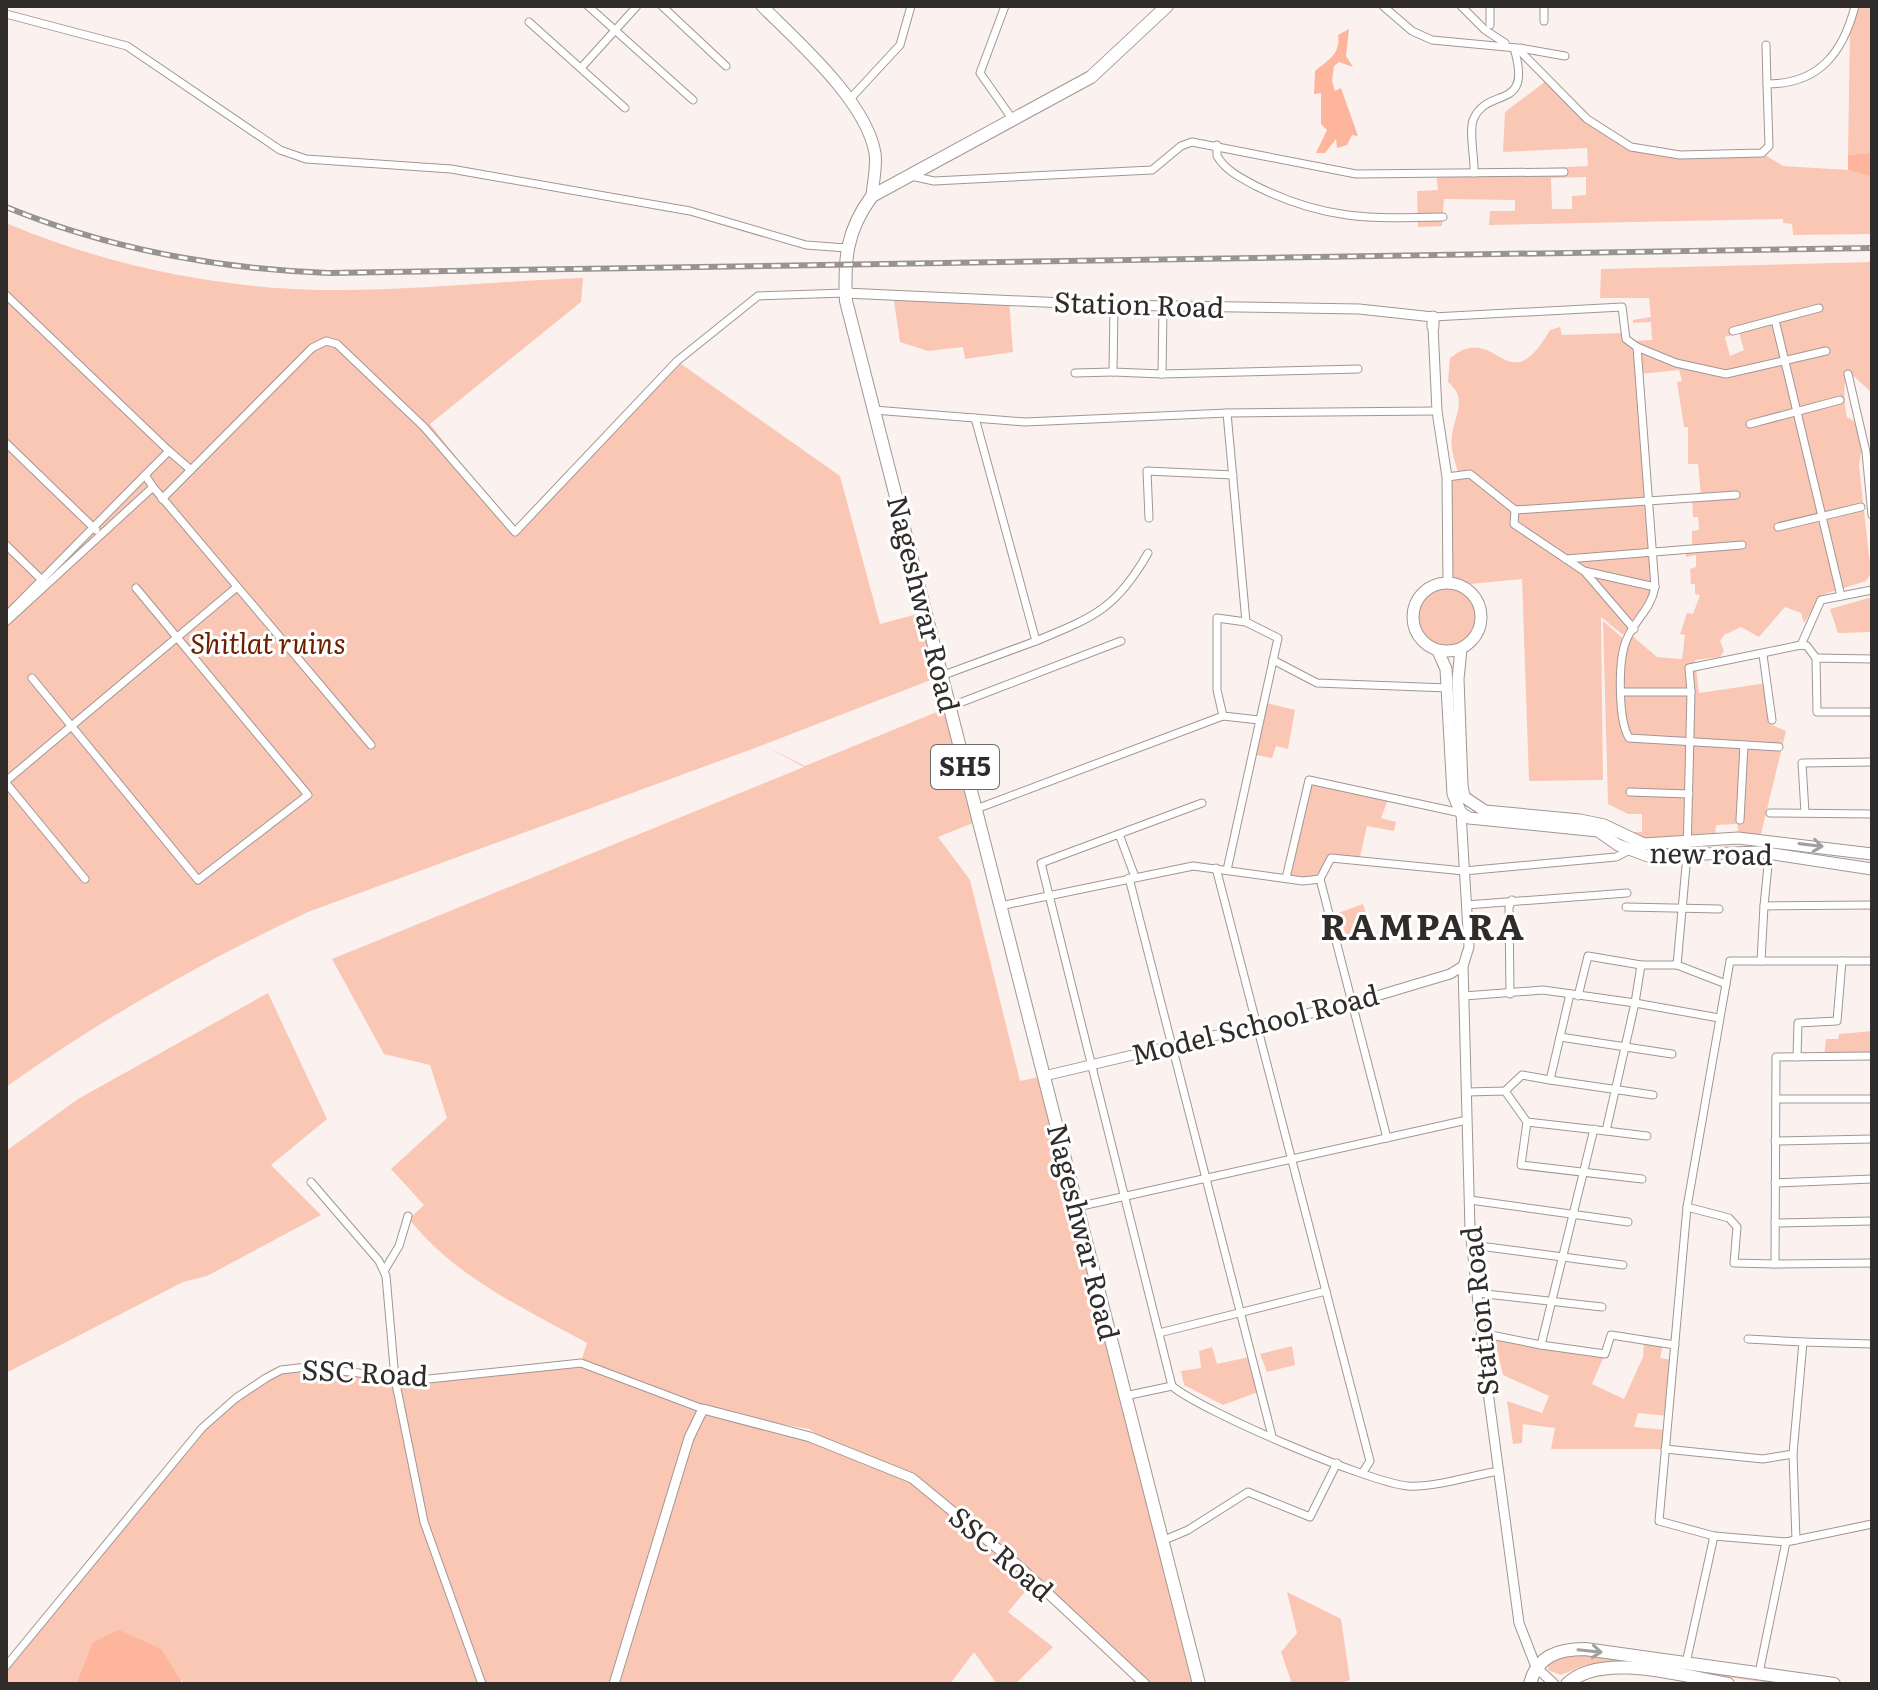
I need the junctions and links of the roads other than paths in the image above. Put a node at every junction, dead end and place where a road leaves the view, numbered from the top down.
1 (588, 6) edge
2 (637, 6) edge
3 (662, 6) edge
4 (762, 6) edge
5 (911, 6) edge
6 (1005, 6) edge
7 (1167, 6) edge
8 (1383, 6) edge
9 (1461, 6) edge
10 (1490, 6) edge
11 (1544, 6) edge
12 (1855, 6) edge
13 (6, 14) edge
14 (1544, 21) dead end
15 (529, 22) dead end
16 (1490, 25) dead end
17 (615, 31) junction
18 (1766, 45) dead end
19 (1514, 48) junction
20 (1565, 56) dead end
21 (726, 66) dead end
22 (581, 68) junction
23 (1767, 84) junction
24 (693, 100) dead end
25 (849, 100) junction
26 (625, 108) dead end
27 (1013, 120) junction
28 (1217, 145) junction
29 (1564, 172) dead end
30 (1474, 173) junction
31 (911, 176) junction
32 (872, 196) junction
33 (1443, 217) dead end
34 (846, 248) junction
35 (845, 293) junction
36 (6, 295) edge
37 (1114, 305) junction
38 (1163, 306) junction
39 (1819, 308) dead end
40 (1775, 320) junction
41 (1433, 322) junction
42 (1733, 331) dead end
43 (1637, 347) junction
44 (1826, 351) dead end
45 (1785, 362) junction
46 (1358, 369) dead end
47 (1113, 372) junction
48 (1075, 373) dead end
49 (1162, 374) junction
50 (1848, 374) dead end
51 (1840, 400) dead end
52 (873, 410) junction
53 (1437, 411) junction
54 (1797, 412) junction
55 (1227, 413) junction
56 (975, 418) junction
57 (1750, 424) dead end
58 (6, 443) edge
59 (169, 451) junction
60 (191, 470) junction
61 (145, 475) junction
62 (1233, 475) junction
63 (1447, 477) junction
64 (153, 487) junction
65 (1736, 495) dead end
66 (162, 499) junction
67 (1650, 500) junction
68 (1861, 507) dead end
69 (1515, 510) junction
70 (1872, 515) edge
71 (1822, 516) junction
72 (1149, 518) dead end
73 (93, 527) junction
74 (1778, 527) dead end
75 (101, 535) junction
76 (6, 545) edge
77 (1742, 545) dead end
78 (1654, 552) junction
79 (1148, 553) dead end
80 (1566, 559) junction
81 (1584, 571) junction
82 (44, 582) junction
83 (1448, 583) junction
84 (237, 587) junction
85 (1655, 587) junction
86 (136, 588) dead end
87 (1872, 590) edge
88 (1841, 596) junction
89 (6, 616) edge
90 (6, 622) edge
91 (1246, 622) junction
92 (1634, 629) junction
93 (177, 637) junction
94 (1036, 641) junction
95 (1121, 641) dead end
96 (1801, 645) junction
97 (1461, 649) junction
98 (1438, 651) junction
99 (1763, 655) junction
100 (1816, 658) junction
101 (1872, 659) edge
102 (1273, 660) junction
103 (941, 676) junction
104 (32, 678) dead end
105 (1448, 688) junction
106 (1621, 692) junction
107 (1691, 692) junction
108 (949, 707) junction
109 (1872, 712) edge
110 (1223, 716) junction
111 (1259, 720) junction
112 (1772, 720) dead end
113 (72, 726) junction
114 (1691, 742) junction
115 (371, 745) dead end
116 (1744, 745) junction
117 (1779, 747) dead end
118 (1872, 762) edge
119 (6, 782) edge
120 (1630, 792) dead end
121 (1689, 794) junction
122 (1464, 797) junction
123 (1202, 803) dead end
124 (976, 809) junction
125 (1485, 811) junction
126 (1461, 813) junction
127 (1770, 813) dead end
128 (1805, 813) junction
129 (1872, 814) edge
130 (1740, 820) dead end
131 (1119, 834) junction
132 (1634, 846) junction
133 (1687, 849) junction
134 (1872, 854) edge
135 (1768, 865) dead end
136 (1216, 868) junction
137 (1872, 869) edge
138 (1227, 870) junction
139 (1464, 871) junction
140 (1132, 878) junction
141 (1286, 878) junction
142 (85, 879) dead end
143 (1320, 879) junction
144 (1049, 893) junction
145 (1627, 893) dead end
146 (1512, 900) junction
147 (1466, 905) junction
148 (1872, 905) edge
149 (1000, 906) junction
150 (1764, 906) junction
151 (1626, 907) dead end
152 (1682, 907) junction
153 (1719, 909) dead end
154 (1761, 961) junction
155 (1842, 961) junction
156 (1872, 961) edge
157 (1641, 965) junction
158 (1677, 965) junction
159 (1463, 966) junction
160 (1726, 984) junction
161 (1510, 994) junction
162 (1574, 995) junction
163 (1464, 996) junction
164 (1353, 1003) junction
165 (1635, 1003) junction
166 (1719, 1018) junction
167 (1257, 1026) junction
168 (1560, 1037) junction
169 (1174, 1046) junction
170 (1625, 1046) junction
171 (1672, 1054) dead end
172 (1872, 1056) edge
173 (1797, 1057) junction
174 (1093, 1065) junction
175 (1044, 1076) junction
176 (1550, 1080) junction
177 (1615, 1089) junction
178 (1505, 1091) junction
179 (1467, 1092) junction
180 (1653, 1095) dead end
181 (1776, 1099) junction
182 (1872, 1099) edge
183 (1467, 1120) junction
184 (1527, 1122) junction
185 (1594, 1129) junction
186 (1606, 1131) junction
187 (1647, 1136) dead end
188 (1387, 1138) junction
189 (1872, 1139) edge
190 (1775, 1141) junction
191 (1291, 1160) junction
192 (1584, 1173) junction
193 (1204, 1179) junction
194 (1642, 1179) dead end
195 (1872, 1179) edge
196 (311, 1182) dead end
197 (1775, 1183) junction
198 (1126, 1196) junction
199 (1470, 1200) junction
200 (1077, 1207) junction
201 (1687, 1207) junction
202 (1573, 1215) junction
203 (408, 1216) dead end
204 (1872, 1221) edge
205 (1628, 1222) dead end
206 (1775, 1223) junction
207 (1472, 1245) junction
208 (1563, 1258) junction
209 (1872, 1263) edge
210 (1775, 1264) junction
211 (1623, 1265) dead end
212 (384, 1271) junction
213 (1326, 1291) junction
214 (1477, 1293) junction
215 (1552, 1300) junction
216 (1602, 1307) dead end
217 (1239, 1313) junction
218 (1159, 1333) junction
219 (1481, 1333) junction
220 (1748, 1339) dead end
221 (1803, 1342) junction
222 (1872, 1344) edge
223 (1541, 1345) junction
224 (1675, 1345) junction
225 (395, 1379) junction
226 (1172, 1386) junction
227 (1125, 1396) junction
228 (703, 1409) junction
229 (1272, 1436) junction
230 (1665, 1449) junction
231 (1793, 1454) junction
232 (1337, 1463) junction
233 (1499, 1471) junction
234 (1363, 1472) junction
235 (1872, 1524) edge
236 (1714, 1536) junction
237 (1796, 1540) junction
238 (1162, 1541) junction
239 (1786, 1542) junction
240 (1686, 1663) junction
241 (6, 1666) edge
242 (1536, 1667) junction
243 (1759, 1673) junction
244 (482, 1684) edge
245 (614, 1684) edge
246 (1145, 1684) edge
247 (1199, 1684) edge
248 (1530, 1684) edge
249 (1554, 1684) edge
250 (1567, 1684) edge
251 (1728, 1684) edge
252 (1834, 1684) edge

1 - 17 street
2 - 17 street
3 - 21 street
4 - 25 main road
5 - 25 street
6 - 27 street
7 - 27 main road
8 - 19 street
9 - 19 street
10 - 16 street
11 - 14 street
12 - 23 street
13 - 34 street
15 - 22 street
17 - 22 street
17 - 24 street
18 - 23 street
19 - 20 street
19 - 23 street
19 - 30 street
22 - 26 street
25 - 32 main road
27 - 31 main road
28 - 30 street
28 - 31 street
28 - 33 street
29 - 30 street
31 - 32 main road
32 - 34 main road, Nageshwar Road / SH5
34 - 35 main road, Nageshwar Road / SH5
35 - 37 street, Station Road
35 - 52 main road, Nageshwar Road / SH5
35 - 60 street
36 - 59 street
37 - 38 street, Station Road
37 - 47 street
38 - 41 street, Station Road
38 - 49 street
39 - 40 street
40 - 42 street
40 - 45 street
41 - 43 street
41 - 53 street
43 - 45 street
43 - 67 street
44 - 45 street
45 - 54 street
46 - 49 street
47 - 48 street
47 - 49 street
50 - 70 street
51 - 54 street
52 - 56 street
52 - 103 main road, Nageshwar Road / SH5
53 - 55 street
53 - 63 street
54 - 57 street
54 - 71 street
55 - 56 street
55 - 62 street
56 - 94 street
58 - 73 street
59 - 60 street
59 - 61 street
60 - 66 street
61 - 64 street
61 - 73 street
62 - 72 street
62 - 91 street
63 - 69 street
63 - 83 street
64 - 66 street
64 - 75 street
65 - 67 street
66 - 84 street
67 - 69 street
67 - 78 street
68 - 71 street
69 - 80 street
71 - 74 street
71 - 88 street
73 - 75 street
73 - 82 street
75 - 82 street
76 - 82 street
77 - 78 street
78 - 80 street
78 - 85 street
79 - 94 street
80 - 81 street
81 - 85 street
81 - 92 street
82 - 89 street
82 - 90 street
83 - 97 main road
83 - 98 main road
84 - 93 street
84 - 115 street
85 - 92 street
86 - 93 street
87 - 88 street
88 - 96 street
91 - 102 street
91 - 110 street
92 - 106 street
93 - 113 street
93 - 113 street
94 - 103 street
95 - 108 street
96 - 99 street
96 - 100 street
97 - 98 main road
97 - 122 main road
98 - 105 main road
99 - 107 street
99 - 112 street
100 - 101 street
100 - 109 street
102 - 105 street
102 - 111 street
103 - 108 main road, Nageshwar Road / SH5
104 - 113 street
105 - 126 main road
106 - 107 street
106 - 114 street
107 - 114 street
108 - 124 main road, Nageshwar Road / SH5
110 - 111 street
110 - 124 street
111 - 138 street
113 - 119 street
114 - 116 street
114 - 121 street
116 - 117 street
116 - 130 street
118 - 128 street
119 - 142 street
120 - 121 street
121 - 133 street
122 - 125 main road, new road
122 - 126 street
123 - 131 street
124 - 149 main road, Nageshwar Road / SH5
125 - 126 street
125 - 132 main road, new road
126 - 132 main road, new road
126 - 139 street
126 - 141 street
127 - 128 street
128 - 129 street
131 - 140 street
131 - 144 street
132 - 133 main road, new road
132 - 139 street
133 -> 134 main road, new road
133 - 137 main road, new road
133 - 152 street
135 - 150 street
136 - 138 street
136 - 140 street
136 - 167 street
138 - 141 street
139 - 143 street
139 - 147 street
140 - 144 street
140 - 169 street
141 - 143 street
143 - 164 street
144 - 149 street
144 - 174 street
145 - 146 street
146 - 147 street
146 - 161 street
147 - 159 street, Station Road
148 - 150 street
149 - 175 main road, Nageshwar Road / SH5
150 - 154 street
151 - 152 street
152 - 153 street
152 - 158 street
154 - 155 street
154 - 160 street
155 - 156 street
155 - 173 street
157 - 158 street
157 - 162 street
157 - 165 street
158 - 160 street
159 - 163 street, Station Road
159 - 164 street, Model School Road
160 - 166 street
161 - 162 street
161 - 163 street
162 - 165 street
162 - 168 street
163 - 179 street, Station Road
164 - 167 street, Model School Road
164 - 188 street
165 - 166 street
165 - 170 street
166 - 201 street
167 - 169 street, Model School Road
167 - 191 street
168 - 170 street
168 - 176 street
169 - 174 street, Model School Road
169 - 193 street
170 - 171 street
170 - 177 street
172 - 173 street
173 - 181 street
174 - 175 street, Model School Road
174 - 198 street
175 - 200 main road, Nageshwar Road / SH5
176 - 177 street
176 - 178 street
177 - 180 street
177 - 186 street
178 - 179 street
178 - 184 street
179 - 183 street, Station Road
181 - 182 street
181 - 190 street
183 - 188 street
183 - 199 street, Station Road
184 - 185 street
184 - 192 street
185 - 186 street
185 - 192 street
186 - 187 street
188 - 191 street
189 - 190 street
190 - 197 street
191 - 193 street
191 - 213 street
192 - 194 street
192 - 202 street
193 - 198 street
193 - 217 street
195 - 197 street
196 - 212 street
197 - 206 street
198 - 200 street
198 - 218 street
199 - 202 street
199 - 207 street, Station Road
200 - 227 main road, Nageshwar Road / SH5
201 - 210 street
201 - 224 street
202 - 205 street
202 - 208 street
203 - 212 street
204 - 206 street
206 - 210 street
207 - 208 street
207 - 214 street, Station Road
208 - 211 street
208 - 215 street
209 - 210 street
212 - 225 street
213 - 217 street
213 - 234 street
214 - 215 street
214 - 219 street, Station Road
215 - 216 street
215 - 223 street
217 - 218 street
217 - 229 street
218 - 226 street
219 - 223 street
219 - 233 street, Station Road
220 - 221 street
221 - 222 street
221 - 231 street
223 - 224 street
224 - 230 street
225 - 228 street, SSC Road
225 - 241 street, SSC Road
225 - 244 street
226 - 227 street
226 - 229 street
227 - 238 main road, Nageshwar Road / SH5
228 - 245 street
228 - 246 street, SSC Road
229 - 232 street
230 - 231 street
230 - 236 street
231 - 237 street
232 - 234 street
232 - 238 street
233 - 234 street
233 - 242 street, Station Road
235 - 237 street
236 - 239 street
236 - 240 street
237 - 239 street
238 - 247 main road, Nageshwar Road / SH5
239 - 243 street
242 -> 240 main road
240 - 243 main road
242 - 248 main road
242 - 249 street, Station Road
243 - 252 main road
250 - 251 main road

